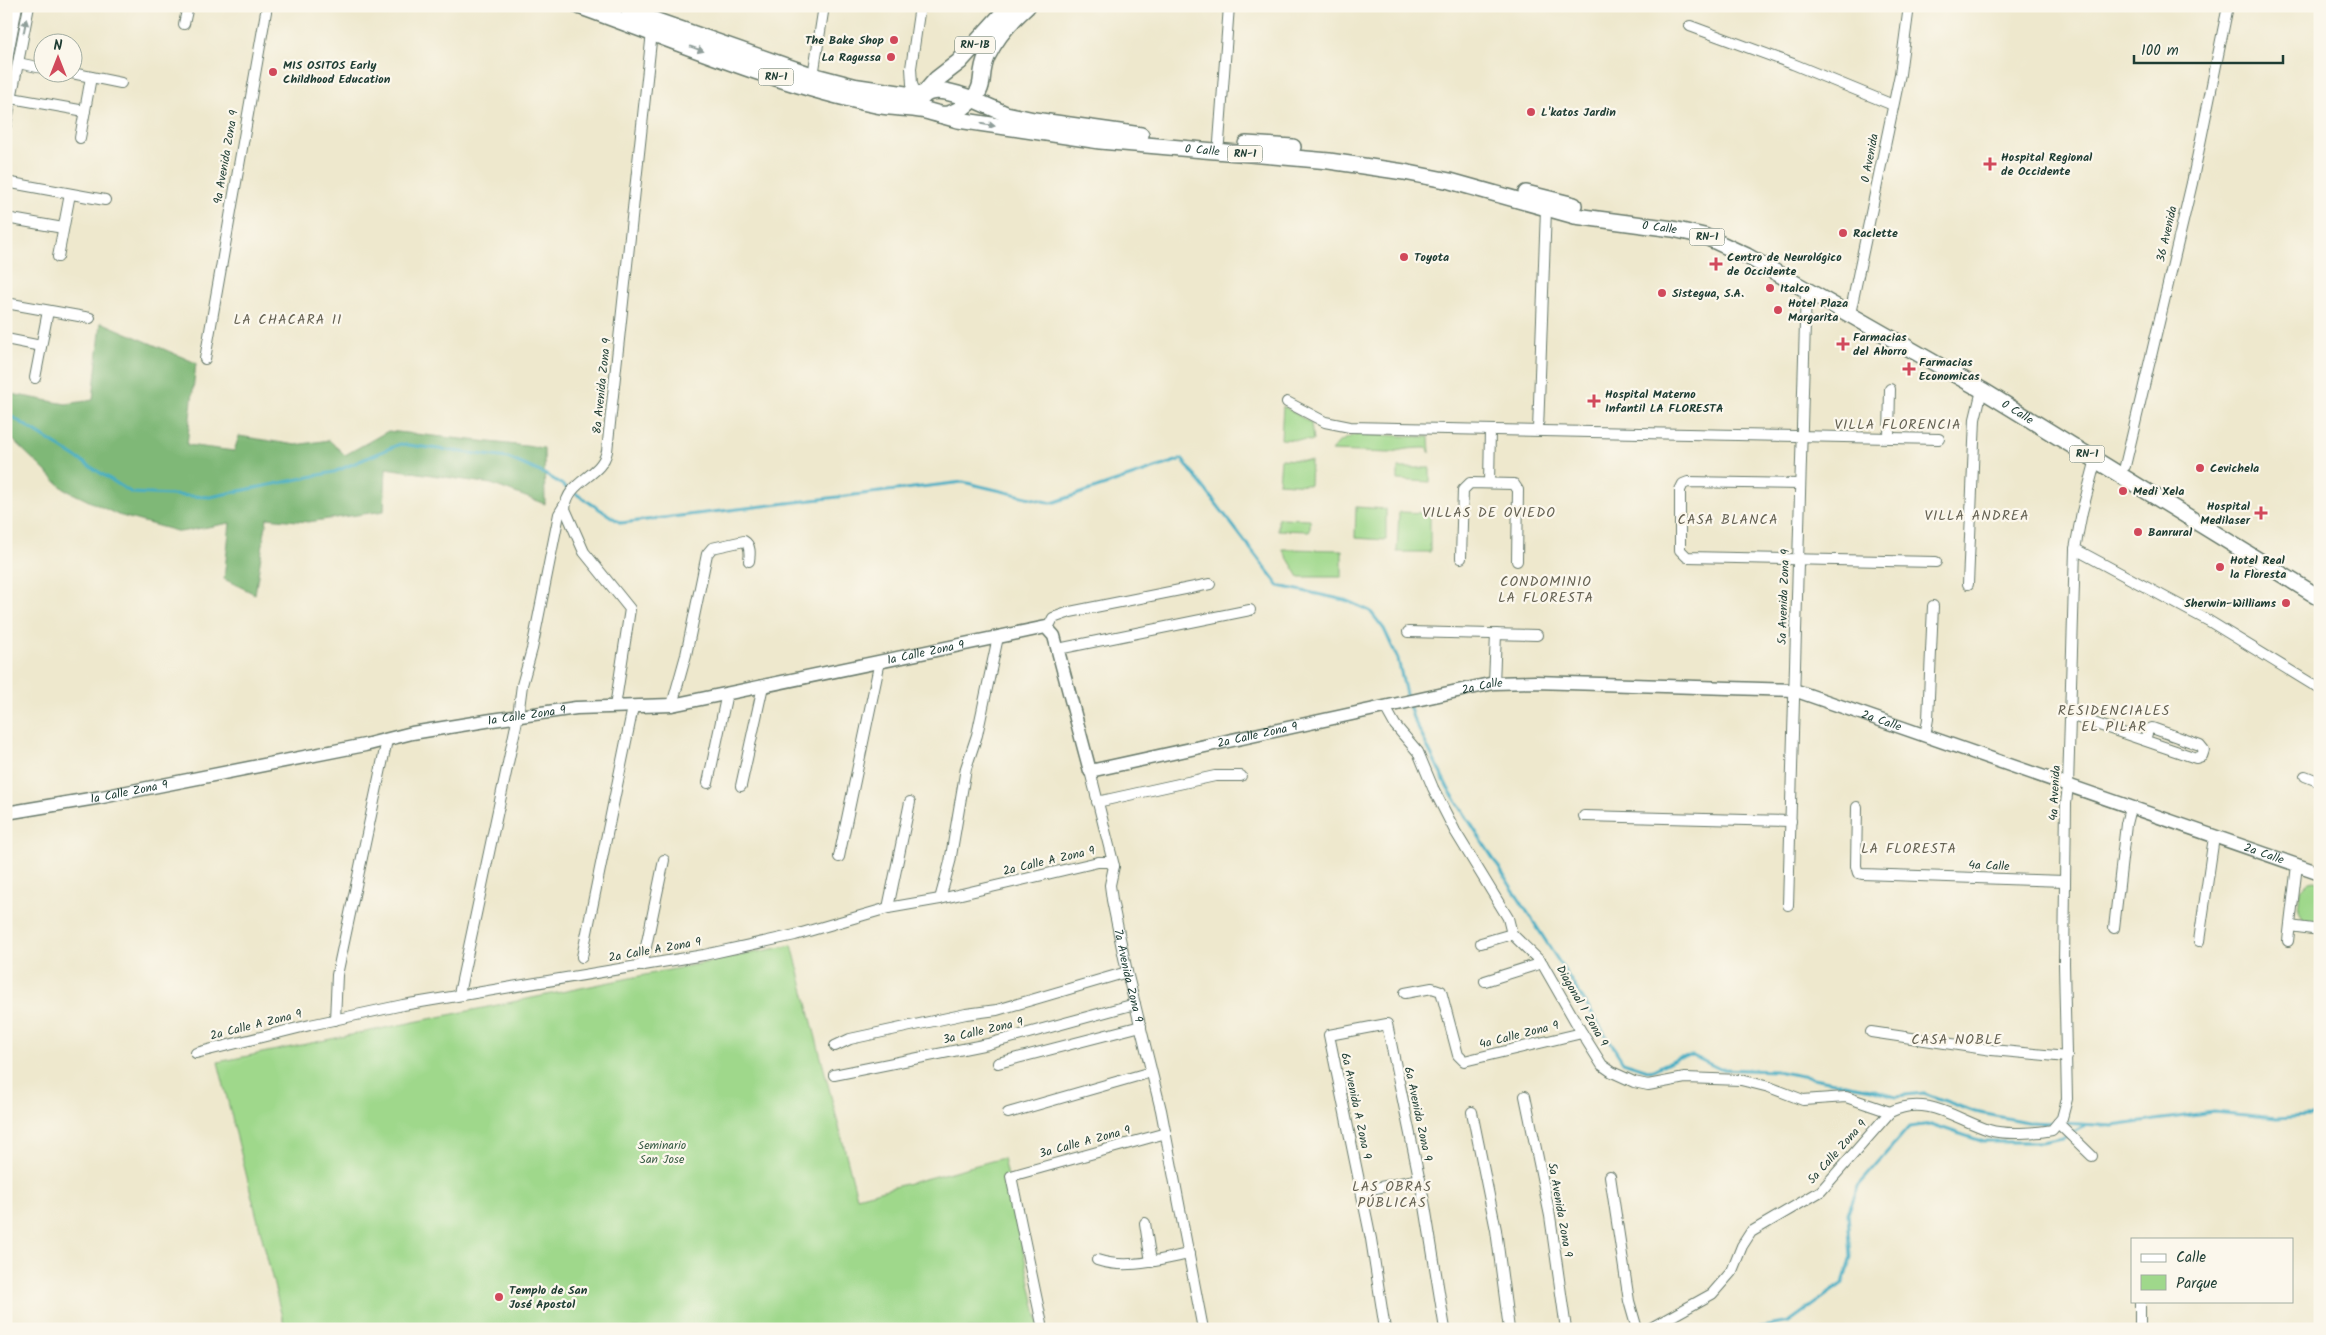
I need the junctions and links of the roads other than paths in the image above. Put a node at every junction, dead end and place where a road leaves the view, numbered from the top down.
1 (17, 6) edge
2 (29, 6) edge
3 (188, 6) edge
4 (266, 6) edge
5 (580, 6) edge
6 (824, 6) edge
7 (920, 6) edge
8 (1010, 6) edge
9 (1027, 6) edge
10 (1229, 6) edge
11 (1909, 6) edge
12 (2228, 6) edge
13 (618, 7) edge
14 (184, 24) dead end
15 (1690, 26) dead end
16 (652, 32) junction
17 (6, 62) edge
18 (18, 63) junction
19 (32, 66) edge
20 (82, 75) edge
21 (813, 76) junction
22 (91, 77) junction
23 (121, 83) dead end
24 (9, 97) edge
25 (972, 98) junction
26 (927, 102) junction
27 (1893, 105) junction
28 (85, 111) junction
29 (6, 125) edge
30 (80, 138) dead end
31 (1219, 142) junction
32 (6, 182) edge
33 (70, 194) junction
34 (104, 200) dead end
35 (1546, 209) junction
36 (6, 218) edge
37 (63, 228) junction
38 (58, 258) dead end
39 (1806, 289) junction
40 (6, 303) edge
41 (48, 310) junction
42 (1852, 310) junction
43 (90, 318) dead end
44 (6, 339) edge
45 (41, 346) junction
46 (205, 359) dead end
47 (36, 378) dead end
48 (1890, 389) dead end
49 (1982, 390) junction
50 (1287, 402) dead end
51 (1490, 430) junction
52 (1538, 430) junction
53 (1802, 436) junction
54 (1889, 438) junction
55 (1939, 439) dead end
56 (2096, 459) junction
57 (2126, 466) junction
58 (1489, 483) junction
59 (1800, 484) junction
60 (566, 503) junction
61 (2076, 549) junction
62 (1461, 558) dead end
63 (1798, 559) junction
64 (749, 561) dead end
65 (1517, 561) dead end
66 (1936, 562) dead end
67 (1210, 584) dead end
68 (1968, 584) dead end
69 (2320, 587) edge
70 (2320, 598) edge
71 (1933, 606) dead end
72 (1250, 610) dead end
73 (1048, 628) junction
74 (1408, 632) dead end
75 (1496, 634) junction
76 (1537, 635) dead end
77 (998, 637) junction
78 (1058, 649) junction
79 (880, 661) junction
80 (1494, 683) junction
81 (763, 686) junction
82 (2320, 689) edge
83 (1794, 690) junction
84 (727, 693) junction
85 (1425, 697) joint
86 (672, 705) junction
87 (1388, 706) junction
88 (615, 707) junction
89 (633, 707) junction
90 (2070, 715) junction
91 (518, 716) junction
92 (1925, 736) junction
93 (387, 740) junction
94 (2145, 740) junction
95 (1090, 771) junction
96 (1241, 776) dead end
97 (2305, 776) dead end
98 (2320, 782) edge
99 (708, 783) dead end
100 (741, 786) dead end
101 (2068, 786) junction
102 (910, 802) dead end
103 (1097, 802) junction
104 (1857, 807) dead end
105 (2130, 808) junction
106 (6, 814) edge
107 (1584, 816) dead end
108 (1791, 821) junction
109 (2214, 837) junction
110 (839, 857) dead end
111 (664, 860) dead end
112 (2297, 865) junction
113 (1114, 866) junction
114 (2320, 873) edge
115 (2065, 881) junction
116 (940, 899) junction
117 (1788, 905) dead end
118 (888, 908) junction
119 (2290, 926) junction
120 (2114, 928) dead end
121 (2320, 930) edge
122 (1512, 934) junction
123 (2199, 941) dead end
124 (2288, 941) dead end
125 (1481, 943) dead end
126 (582, 957) dead end
127 (1542, 964) junction
128 (642, 966) junction
129 (1127, 972) junction
130 (1485, 981) dead end
131 (1405, 993) dead end
132 (459, 994) junction
133 (1135, 1004) junction
134 (335, 1020) junction
135 (1387, 1024) joint
136 (1141, 1026) junction
137 (1871, 1032) dead end
138 (1582, 1033) junction
139 (835, 1046) dead end
140 (196, 1053) dead end
141 (2066, 1056) junction
142 (998, 1063) dead end
143 (1151, 1072) junction
144 (834, 1075) dead end
145 (1525, 1096) dead end
146 (1008, 1112) dead end
147 (1472, 1112) dead end
148 (1890, 1112) junction
149 (2058, 1123) junction
150 (1166, 1133) junction
151 (2092, 1156) dead end
152 (1610, 1176) dead end
153 (1420, 1179) junction
154 (1361, 1191) junction
155 (1146, 1223) dead end
156 (1188, 1254) junction
157 (1097, 1260) dead end
158 (1151, 1262) junction
159 (2140, 1302) edge
160 (1043, 1329) edge
161 (1203, 1329) edge
162 (1385, 1329) edge
163 (1445, 1329) edge
164 (1509, 1329) edge
165 (1566, 1329) edge
166 (1637, 1329) edge
167 (1649, 1329) edge
168 (2140, 1329) edge

1 - 17 street
18 -> 2 street
3 - 14 street
4 - 46 street, 9a Avenida Zona 9
5 - 16 highway, RN-1
6 - 21 street
7 - 26 street
8 - 26 highway, RN-1B
9 - 25 highway, RN-1B
10 - 31 street
11 - 27 street, 0 Avenida
12 - 57 street, 36 Avenida
13 - 21 highway, RN-1
15 - 27 street
16 -> 26 highway, RN-1
16 - 60 street, 8a Avenida Zona 9
18 - 19 street
18 - 24 street
20 - 22 street
21 - 26 highway, RN-1
22 - 23 street
22 - 28 street
24 - 28 street
24 - 29 street
25 - 26 highway, RN-1
25 - 26 highway, RN-1
25 - 31 main road, 0 Calle / RN-1
26 -> 35 main road, 0 Calle / RN-1
27 - 42 street, 0 Avenida
28 - 30 street
31 - 42 main road, 0 Calle / RN-1
32 - 33 street
33 - 34 street
33 - 37 street
35 - 39 main road, 0 Calle / RN-1
35 - 52 street
36 - 37 street
37 - 38 street
39 - 42 main road, 0 Calle / RN-1
39 - 53 street, 5a Avenida Zona 9
40 - 41 street
41 - 43 street
41 - 45 street
42 - 49 main road, 0 Calle / RN-1
42 - 57 main road, 0 Calle / RN-1
44 - 45 street
45 - 47 street
48 - 54 street
49 - 56 main road, 0 Calle / RN-1
49 - 68 street
50 - 51 street
51 - 52 street
51 - 58 street
52 - 53 street
53 - 54 street
53 - 59 street, 5a Avenida Zona 9
54 - 55 street
56 - 61 street, 4a Avenida
56 - 70 main road, 0 Calle / RN-1
57 - 69 main road, 0 Calle / RN-1
58 - 62 street
58 - 65 street
59 - 63 street, 5a Avenida Zona 9
59 - 63 street
60 - 88 street
60 - 91 street, 8a Avenida Zona 9
61 - 82 street
61 - 90 street, 4a Avenida
63 - 66 street
63 - 83 street, 5a Avenida Zona 9
64 - 86 street
67 - 73 street
71 - 92 street
72 - 78 street
73 - 77 street, 1a Calle Zona 9
73 - 78 street, 7a Avenida Zona 9
74 - 75 street
75 - 76 street
75 - 80 street
77 - 79 street, 1a Calle Zona 9
77 - 116 street
78 - 95 street, 7a Avenida Zona 9
79 - 81 street, 1a Calle Zona 9
79 - 110 street
80 - 83 street, 2a Calle
80 - 85 street, 2a Calle
81 - 84 street, 1a Calle Zona 9
81 - 100 street
83 - 92 street, 2a Calle
83 - 108 street, 5a Avenida Zona 9
84 - 86 street, 1a Calle Zona 9
84 - 99 street
85 - 87 street, 2a Calle Zona 9
86 - 89 street, 1a Calle Zona 9
87 - 95 street, 2a Calle Zona 9
87 - 122 street, Diagonal 1 Zona 9
88 - 89 street, 1a Calle Zona 9
88 - 91 street, 1a Calle Zona 9
89 - 126 street
90 - 94 street
90 - 101 street, 4a Avenida
91 - 93 street, 1a Calle Zona 9
91 - 132 street, 8a Avenida Zona 9
92 - 101 street, 2a Calle
93 - 106 street, 1a Calle Zona 9
93 - 134 street
94 - 94 street
95 - 103 street, 7a Avenida Zona 9
96 - 103 street
97 - 98 street
101 - 105 street, 2a Calle
101 - 115 street, 4a Avenida
102 - 118 street
103 - 113 street, 7a Avenida Zona 9
104 - 115 street, 4a Calle
105 - 109 street, 2a Calle
105 - 120 street
107 - 108 street
108 - 117 street, 5a Avenida Zona 9
109 - 112 street, 2a Calle
109 - 123 street
111 - 128 street
112 - 114 street, 2a Calle
112 - 119 street
113 - 116 street, 2a Calle A Zona 9
113 - 129 street, 7a Avenida Zona 9
115 - 141 street, 4a Avenida
116 - 118 street, 2a Calle A Zona 9
118 - 128 street, 2a Calle A Zona 9
119 - 121 street
119 - 124 street
122 - 125 street
122 - 127 street, Diagonal 1 Zona 9
127 - 130 street
127 - 138 street, Diagonal 1 Zona 9
128 - 132 street, 2a Calle A Zona 9
129 - 133 street, 7a Avenida Zona 9
129 - 139 street
131 - 138 street, 4a Calle Zona 9
132 - 134 street, 2a Calle A Zona 9
133 - 136 street, 7a Avenida Zona 9
133 - 144 street, 3a Calle Zona 9
134 - 140 street, 2a Calle A Zona 9
135 - 153 street, 6a Avenida Zona 9
135 - 154 street, 6a Avenida A Zona 9
136 - 142 street
136 - 143 street, 7a Avenida Zona 9
137 - 141 street
138 - 148 street, Diagonal 1 Zona 9
141 - 149 street, 4a Avenida
143 - 146 street
143 - 150 street, 7a Avenida Zona 9
145 - 165 street, 5a Avenida Zona 9
147 - 164 street
148 - 149 street
148 - 167 street, 5a Calle Zona 9
149 - 151 street
150 - 156 street, 7a Avenida Zona 9
150 - 160 street, 3a Calle A Zona 9
152 - 166 street
153 - 154 street
153 - 163 street, 6a Avenida Zona 9
154 - 162 street, 6a Avenida A Zona 9
155 - 158 street
156 - 158 street
156 - 161 street, 7a Avenida Zona 9
157 - 158 street
159 - 168 street

